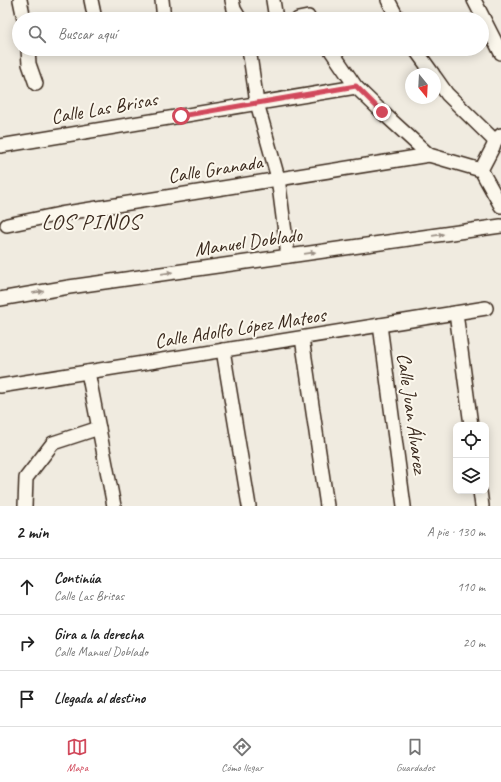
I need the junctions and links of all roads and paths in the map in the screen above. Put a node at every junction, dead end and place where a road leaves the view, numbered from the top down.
1 (20, 0) edge
2 (91, 0) edge
3 (162, 0) edge
4 (232, 0) edge
5 (273, 0) edge
6 (388, 0) edge
7 (474, 0) edge
8 (23, 12) edge
9 (94, 12) edge
10 (163, 12) edge
11 (236, 12) edge
12 (275, 12) edge
13 (394, 12) edge
14 (480, 12) edge
15 (489, 30) edge
16 (501, 54) edge
17 (28, 56) edge
18 (250, 56) edge
19 (335, 56) edge
20 (420, 56) edge
21 (429, 68) edge
22 (36, 84) dead end
23 (356, 86) junction
24 (441, 86) edge
25 (257, 103) junction
26 (496, 141) edge
27 (0, 146) edge
28 (429, 154) junction
29 (482, 168) junction
30 (278, 178) junction
31 (501, 206) edge
32 (7, 225) dead end
33 (501, 226) edge
34 (288, 256) junction
35 (0, 299) edge
36 (486, 308) dead end
37 (456, 313) junction
38 (380, 325) junction
39 (302, 338) junction
40 (223, 350) junction
41 (88, 372) junction
42 (0, 386) edge
43 (471, 422) edge
44 (99, 428) junction
45 (480, 494) edge
46 (25, 506) edge
47 (114, 506) edge
48 (249, 506) edge
49 (327, 506) edge
50 (404, 506) edge
51 (482, 506) edge

1 - 8 street
2 - 9 street
3 - 10 street
4 - 11 street
5 - 12 street
6 - 13 street
7 - 14 street
15 - 16 street
17 - 22 street
18 - 25 street
19 - 23 street
20 - 21 street
23 - 25 street, Calle Las Brisas
23 - 28 street
24 - 26 street
25 - 27 street, Calle Las Brisas
25 - 30 street
26 - 29 street
28 - 29 street
28 - 30 street, Calle Granada
29 - 31 street
30 - 32 street, Calle Granada
30 - 34 street
34 -> 33 street, Manuel Doblado
35 -> 34 street, Manuel Doblado
36 - 37 street, Calle Adolfo López Mateos
37 - 38 street, Calle Adolfo López Mateos
37 - 43 street
38 - 39 street, Calle Adolfo López Mateos
38 - 50 street, Calle Juan Álvarez
39 - 40 street, Calle Adolfo López Mateos
39 - 49 street
40 - 41 street, Calle Adolfo López Mateos
40 - 48 street
41 - 42 street, Calle Adolfo López Mateos
41 - 44 street
44 - 46 street
44 - 47 street
45 - 51 street

